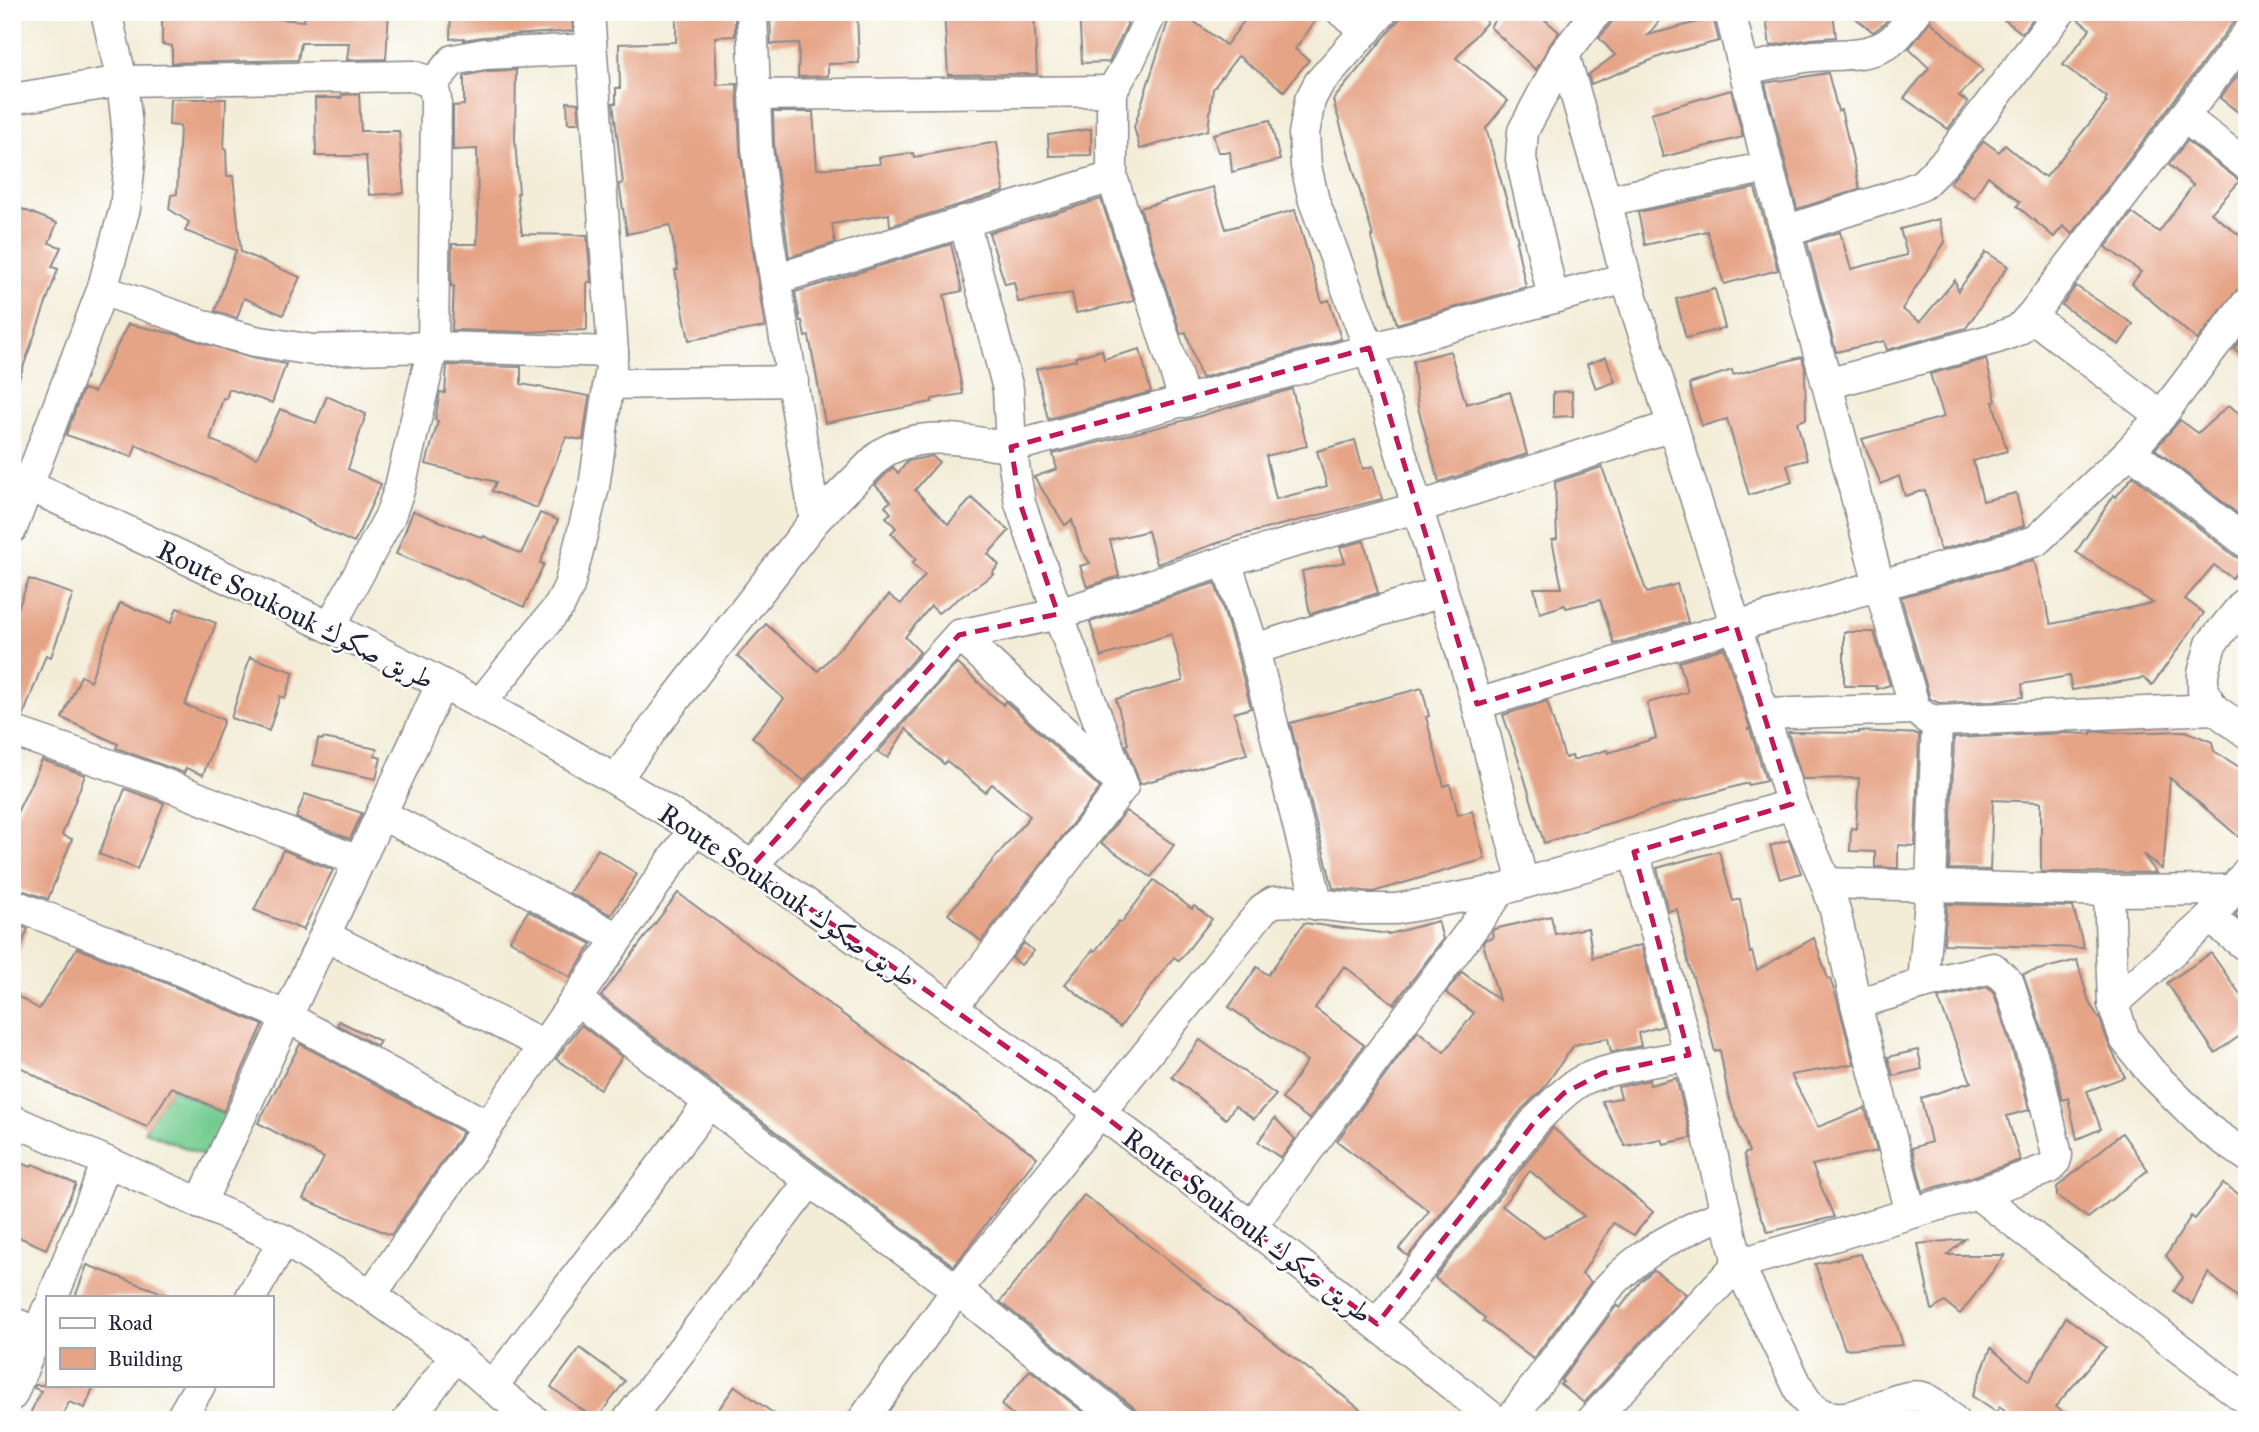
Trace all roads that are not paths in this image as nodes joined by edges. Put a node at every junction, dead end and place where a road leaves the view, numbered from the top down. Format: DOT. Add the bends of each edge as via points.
graph roads {
  1 [pos="106,12"];
  2 [pos="589,12"];
  3 [pos="752,12"];
  4 [pos="1152,12"];
  5 [pos="1342,12"];
  6 [pos="1597,12"];
  7 [pos="1730,12"];
  8 [pos="1916,12"];
  9 [pos="2060,12"];
  10 [pos="1375,21"];
  11 [pos="2247,34"];
  12 [pos="591,49"];
  13 [pos="1564,54"];
  14 [pos="1744,69"];
  15 [pos="122,81"];
  16 [pos="432,83"];
  17 [pos="1112,91"];
  18 [pos="754,95"];
  19 [pos="12,99"];
  20 [pos="2184,117"];
  21 [pos="2247,165"];
  22 [pos="1768,167"];
  23 [pos="1112,177"];
  24 [pos="1606,201"];
  25 [pos="964,221"];
  26 [pos="1785,230"];
  27 [pos="1626,278"];
  28 [pos="776,279"];
  29 [pos="102,290"];
  30 [pos="1553,298"];
  31 [pos="2247,303"];
  32 [pos="2031,317"];
  33 [pos="432,347"];
  34 [pos="1369,348"];
  35 [pos="613,352"];
  36 [pos="793,381"];
  37 [pos="608,384"];
  38 [pos="1827,384"];
  39 [pos="1185,402"];
  40 [pos="2161,416"];
  41 [pos="1672,426"];
  42 [pos="1011,447"];
  43 [pos="2130,451"];
  44 [pos="20,481"];
  45 [pos="1416,508"];
  46 [pos="815,520"];
  47 [pos="12,528"];
  48 [pos="2247,543"];
  49 [pos="1226,561"];
  50 [pos="1879,585"];
  51 [pos="1442,592"];
  52 [pos="2247,600"];
  53 [pos="1058,614"];
  54 [pos="1736,626"];
  55 [pos="330,627"];
  56 [pos="959,635"];
  57 [pos="1254,649"];
  58 [pos="442,685"];
  59 [pos="480,704"];
  60 [pos="1477,704"];
  61 [pos="2214,709"];
  62 [pos="1763,714"];
  63 [pos="1926,715"];
  64 [pos="12,731"];
  65 [pos="2247,733"];
  66 [pos="616,779"];
  67 [pos="1123,786"];
  68 [pos="1792,804"];
  69 [pos="381,814"];
  70 [pos="694,829"];
  71 [pos="1634,852"];
  72 [pos="358,861"];
  73 [pos="751,867"];
  74 [pos="2240,881"];
  75 [pos="1826,883"];
  76 [pos="1512,887"];
  77 [pos="1931,887"];
  78 [pos="2109,891"];
  79 [pos="12,904"];
  80 [pos="1318,905"];
  81 [pos="2210,918"];
  82 [pos="325,936"];
  83 [pos="618,938"];
  84 [pos="2247,947"];
  85 [pos="1923,984"];
  86 [pos="576,999"];
  87 [pos="1856,1003"];
  88 [pos="2113,1003"];
  89 [pos="952,1008"];
  90 [pos="285,1016"];
  91 [pos="544,1045"];
  92 [pos="1689,1055"];
  93 [pos="710,1102"];
  94 [pos="1099,1112"];
  95 [pos="12,1120"];
  96 [pos="488,1126"];
  97 [pos="2247,1156"];
  98 [pos="107,1162"];
  99 [pos="810,1181"];
  100 [pos="1977,1194"];
  101 [pos="200,1204"];
  102 [pos="1726,1213"];
  103 [pos="1911,1213"];
  104 [pos="1251,1227"];
  105 [pos="284,1240"];
  106 [pos="1738,1264"];
  107 [pos="957,1290"];
  108 [pos="371,1295"];
  109 [pos="52,1296"];
  110 [pos="252,1296"];
  111 [pos="32,1322"];
  112 [pos="1377,1324"];
  113 [pos="456,1354"];
  114 [pos="199,1386"];
  115 [pos="492,1387"];
  116 [pos="12,1395"];
  117 [pos="2247,1402"];
  118 [pos="1801,1407"];
  119 [pos="1113,1417"];
  120 [pos="180,1420"];
  121 [pos="408,1420"];
  122 [pos="534,1420"];
  123 [pos="628,1420"];
  124 [pos="863,1420"];
  125 [pos="1495,1420"];
  126 [pos="1510,1420"];
  127 [pos="1592,1420"];
  128 [pos="1952,1420"];
  129 [pos="2233,1420"];
  1 -- 15 [label="street"];
  2 -- 12 [label="street"];
  3 -- 18 [label="street"];
  4 -- 17 [label="street"];
  5 -- 10 [label="street"];
  6 -- 13 [label="street"];
  7 -- 14 [label="street"];
  8 -- 14 [label="street" via="1897,37 1873,50"];
  9 -- 26 [label="street" via="1923,185"];
  10 -- 34 [label="street" via="1319,83 1310,100 1304,134 1314,201"];
  11 -- 20 [label="street"];
  12 -- 16 [label="street" via="484,54 453,60"];
  12 -- 35 [label="street"];
  13 -- 24 [label="street"];
  13 -- 30 [label="street" via="1523,131 1521,146"];
  14 -- 22 [label="street"];
  15 -- 16 [label="street" via="413,76"];
  15 -- 19 [label="street"];
  15 -- 29 [label="street" via="130,162 125,208"];
  16 -- 33 [label="street" via="436,99"];
  17 -- 18 [label="street"];
  17 -- 23 [label="street"];
  18 -- 28 [label="street"];
  20 -- 21 [label="street"];
  20 -- 32 [label="street"];
  22 -- 24 [label="street"];
  22 -- 26 [label="street"];
  23 -- 25 [label="street"];
  23 -- 39 [label="street"];
  24 -- 27 [label="street"];
  25 -- 28 [label="street"];
  25 -- 42 [label="street" via="1009,389"];
  26 -- 38 [label="street"];
  27 -- 30 [label="street"];
  27 -- 41 [label="street"];
  28 -- 36 [label="street"];
  29 -- 33 [label="street" via="228,334 285,346 338,351"];
  29 -- 44 [label="street"];
  30 -- 34 [label="street"];
  31 -- 40 [label="street"];
  32 -- 38 [label="street" via="2018,330 1997,338"];
  32 -- 40 [label="street"];
  33 -- 35 [label="street"];
  33 -- 55 [label="street" via="390,516"];
  34 -- 39 [label="street"];
  34 -- 45 [label="street"];
  35 -- 37 [label="street"];
  36 -- 37 [label="street"];
  36 -- 46 [label="street"];
  37 -- 59 [label="street" via="594,488 569,586 550,620"];
  38 -- 50 [label="street"];
  39 -- 42 [label="street"];
  40 -- 43 [label="street"];
  41 -- 45 [label="street"];
  41 -- 54 [label="street"];
  42 -- 46 [label="street" via="930,438 891,448"];
  42 -- 53 [label="street" via="1020,503"];
  43 -- 48 [label="street"];
  43 -- 50 [label="street" via="2036,541"];
  44 -- 47 [label="street"];
  44 -- 55 [label="street, Route Soukouk طريق صكوك"];
  45 -- 49 [label="street"];
  45 -- 51 [label="street"];
  46 -- 66 [label="street"];
  49 -- 53 [label="street"];
  49 -- 57 [label="street"];
  50 -- 54 [label="street"];
  50 -- 63 [label="street"];
  51 -- 57 [label="street"];
  51 -- 60 [label="street"];
  52 -- 61 [label="street" via="2211,643 2203,691"];
  53 -- 56 [label="street"];
  53 -- 67 [label="street"];
  54 -- 60 [label="street"];
  54 -- 62 [label="street"];
  55 -- 58 [label="street, Route Soukouk طريق صكوك"];
  56 -- 67 [label="street"];
  56 -- 73 [label="street"];
  57 -- 80 [label="street"];
  58 -- 59 [label="street, Route Soukouk طريق صكوك"];
  58 -- 69 [label="street"];
  59 -- 66 [label="street, Route Soukouk طريق صكوك"];
  60 -- 76 [label="street"];
  61 -- 63 [label="street"];
  61 -- 65 [label="street"];
  62 -- 63 [label="street"];
  62 -- 68 [label="street"];
  63 -- 77 [label="street"];
  64 -- 72 [label="street" via="154,780"];
  66 -- 70 [label="street, Route Soukouk طريق صكوك"];
  67 -- 89 [label="street"];
  68 -- 71 [label="street"];
  68 -- 75 [label="street"];
  69 -- 72 [label="street"];
  69 -- 83 [label="street"];
  70 -- 73 [label="street, Route Soukouk طريق صكوك"];
  70 -- 83 [label="street"];
  71 -- 76 [label="street"];
  71 -- 92 [label="street"];
  72 -- 82 [label="street"];
  73 -- 89 [label="street, Route Soukouk طريق صكوك"];
  74 -- 78 [label="street"];
  74 -- 81 [label="street"];
  75 -- 77 [label="street"];
  75 -- 87 [label="street"];
  76 -- 80 [label="street" via="1396,909"];
  76 -- 104 [label="street"];
  77 -- 78 [label="street"];
  77 -- 85 [label="street"];
  78 -- 88 [label="street"];
  79 -- 90 [label="street"];
  80 -- 94 [label="street" via="1290,901 1264,908"];
  81 -- 84 [label="street"];
  81 -- 88 [label="street"];
  82 -- 90 [label="street"];
  82 -- 91 [label="street"];
  83 -- 86 [label="street"];
  85 -- 87 [label="street"];
  85 -- 100 [label="street" via="1993,968 2000,972 2009,984 2039,1076 2055,1162 2050,1168"];
  86 -- 91 [label="street"];
  86 -- 93 [label="street"];
  87 -- 103 [label="street"];
  88 -- 97 [label="street" via="2125,1039 2151,1072 2208,1129"];
  89 -- 94 [label="street, Route Soukouk طريق صكوك"];
  90 -- 96 [label="street"];
  90 -- 101 [label="street"];
  91 -- 96 [label="street"];
  92 -- 102 [label="street"];
  92 -- 112 [label="street" via="1594,1076 1564,1093 1536,1120"];
  93 -- 99 [label="street"];
  93 -- 115 [label="street"];
  94 -- 104 [label="street, Route Soukouk طريق صكوك"];
  94 -- 107 [label="street"];
  95 -- 98 [label="street"];
  96 -- 108 [label="street"];
  98 -- 101 [label="street"];
  98 -- 109 [label="street"];
  99 -- 107 [label="street"];
  99 -- 123 [label="street"];
  100 -- 103 [label="street"];
  100 -- 117 [label="street"];
  101 -- 105 [label="street"];
  102 -- 106 [label="street"];
  102 -- 126 [label="street" via="1681,1231 1622,1272"];
  103 -- 106 [label="street"];
  104 -- 112 [label="street, Route Soukouk طريق صكوك"];
  105 -- 108 [label="street"];
  105 -- 110 [label="street"];
  106 -- 118 [label="street"];
  106 -- 127 [label="street"];
  107 -- 119 [label="street"];
  107 -- 124 [label="street"];
  108 -- 113 [label="street"];
  111 -- 116 [label="street"];
  112 -- 125 [label="street, Route Soukouk طريق صكوك"];
  113 -- 115 [label="street"];
  113 -- 121 [label="street"];
  114 -- 120 [label="street"];
  115 -- 122 [label="street"];
  117 -- 129 [label="street"];
  118 -- 128 [label="street" via="1831,1417 1853,1416 1921,1396"];
}
